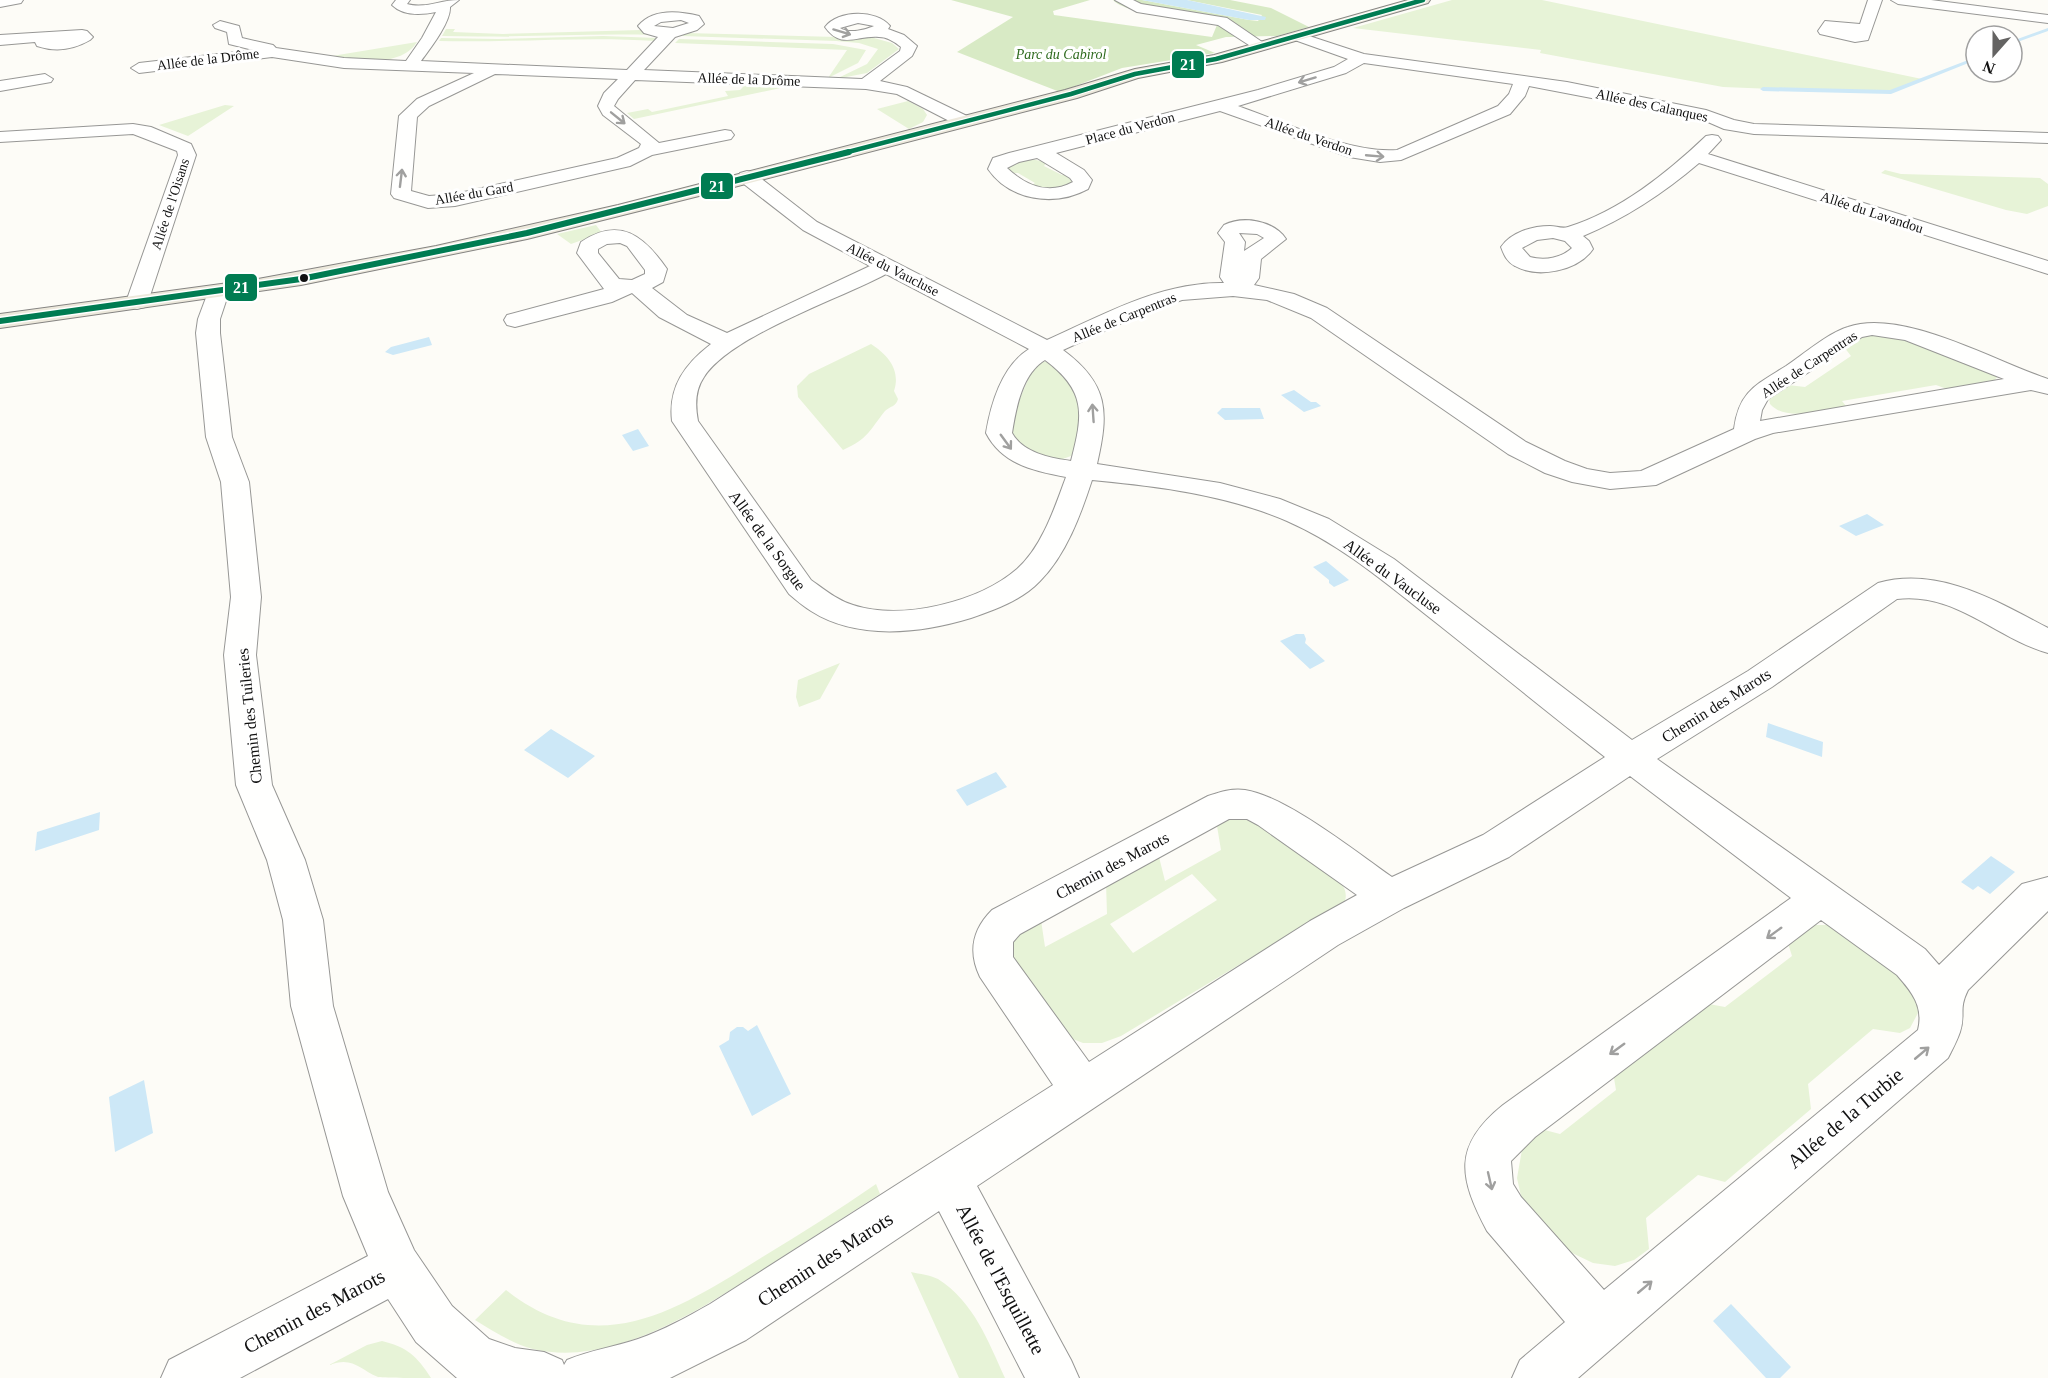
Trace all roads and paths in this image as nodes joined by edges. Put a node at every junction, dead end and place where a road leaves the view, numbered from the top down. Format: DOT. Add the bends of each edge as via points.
graph roads {
  1 [pos="16,0"];
  2 [pos="403,0"];
  3 [pos="1122,0"];
  4 [pos="1423,0"];
  5 [pos="1875,0"];
  6 [pos="1898,0"];
  7 [pos="1915,0"];
  8 [pos="0,3"];
  9 [pos="446,3"];
  10 [pos="1984,5"];
  11 [pos="1952,6"];
  12 [pos="2048,19"];
  13 [pos="220,25"];
  14 [pos="1864,29"];
  15 [pos="671,32"];
  16 [pos="877,32"];
  17 [pos="1297,36"];
  18 [pos="0,40"];
  19 [pos="1260,46"];
  20 [pos="278,52"];
  21 [pos="29,56"];
  22 [pos="1360,58"];
  23 [pos="410,66"];
  24 [pos="139,68"];
  25 [pos="491,69"];
  26 [pos="632,75"];
  27 [pos="45,79"];
  28 [pos="1522,82"];
  29 [pos="866,84"];
  30 [pos="0,86"];
  31 [pos="1220,105"];
  32 [pos="963,121"];
  33 [pos="1730,125"];
  34 [pos="725,135"];
  35 [pos="0,137"];
  36 [pos="2048,138"];
  37 [pos="647,151"];
  38 [pos="1040,152"];
  39 [pos="1696,156"];
  40 [pos="747,177"];
  41 [pos="1567,235"];
  42 [pos="886,266"];
  43 [pos="2048,268"];
  44 [pos="218,292"];
  45 [pos="137,302"];
  46 [pos="515,320"];
  47 [pos="0,321"];
  48 [pos="728,342"];
  49 [pos="1046,350"];
  50 [pos="2040,384"];
  51 [pos="1746,433"];
  52 [pos="1512,445"];
  53 [pos="1082,470"];
  54 [pos="1570,473"];
  55 [pos="2048,612"];
  56 [pos="2016,626"];
  57 [pos="2048,642"];
  58 [pos="1630,758"];
  59 [pos="2048,894"];
  60 [pos="1390,896"];
  61 [pos="1821,898"];
  62 [pos="1936,994"];
  63 [pos="1082,1090"];
  64 [pos="948,1179"];
  65 [pos="397,1267"];
  66 [pos="1600,1324"];
  67 [pos="524,1377"];
  68 [pos="187,1378"];
  69 [pos="585,1378"];
  70 [pos="1053,1378"];
  71 [pos="1539,1378"];
  1 -- 8 [label="street"];
  2 -- 9 [label="street" via="399,5 406,9"];
  3 -- 19 [label="street" via="1137,8 1222,21"];
  4 -- 17 [label="main road"];
  5 -- 14 [label="street"];
  6 -- 11 [label="street"];
  7 -- 11 [label="street"];
  9 -- 23 [label="street" via="429,39"];
  10 -- 11 [label="street"];
  10 -- 12 [label="street"];
  13 -- 20 [label="street, Allée de la Drôme" via="234,29 234,41"];
  15 -- 26 [label="street"];
  16 -- 29 [label="street" via="903,41 909,51"];
  17 -- 19 [label="main road"];
  17 -- 22 [label="street, Allée des Calanques"];
  18 -- 21 [label="street" via="49,40"];
  19 -- 32 [label="main road" via="1124,77"];
  20 -- 23 [label="street, Allée de la Drôme" via="336,63"];
  20 -- 24 [label="street, Allée de la Drôme"];
  22 -- 28 [label="street, Allée des Calanques"];
  22 -- 31 [label="street, Allée du Verdon, one-way" via="1340,70"];
  23 -- 25 [label="street, Allée de la Drôme"];
  25 -- 26 [label="street, Allée de la Drôme"];
  37 -- 25 [label="street, Allée du Gard, one-way" via="623,162 455,200 428,202 400,194 411,111 473,82"];
  26 -- 29 [label="street, Allée de la Drôme"];
  26 -- 37 [label="street, one-way" via="606,105 650,143"];
  27 -- 30 [label="street"];
  31 -- 28 [label="street, Allée du Verdon, one-way" via="1355,153 1391,156 1504,110"];
  28 -- 33 [label="street, Allée des Calanques" via="1567,87 1706,115"];
  29 -- 32 [label="street, Allée de la Drôme" via="901,90"];
  31 -- 38 [label="street, Place du Verdon"];
  32 -- 40 [label="main road"];
  33 -- 36 [label="street, Allée des Calanques" via="1767,130"];
  33 -- 39 [label="street"];
  34 -- 37 [label="street, Allée du Gard"];
  35 -- 45 [label="street, Allée de l'Oisans" via="133,129 185,148 188,155"];
  39 -- 41 [label="street" via="1642,197"];
  39 -- 43 [label="street, Allée du Lavandou"];
  40 -- 42 [label="street, Allée du Vaucluse" via="810,226"];
  40 -- 44 [label="main road" via="465,246"];
  42 -- 48 [label="street, Allée de la Sorgue"];
  42 -- 49 [label="street, Allée du Vaucluse"];
  44 -- 45 [label="main road"];
  44 -- 65 [label="street, Chemin des Tuileries" via="208,333 219,437 235,482 246,597 240,655 254,785 286,860 303,920 312,1006 366,1196"];
  45 -- 47 [label="main road"];
  46 -- 48 [label="street" via="632,286 678,319"];
  48 -- 53 [label="street, Allée de la Sorgue" via="699,364 686,386 682,399 685,421 800,587 830,609 869,619 913,620 951,613 999,595 1028,577 1042,560"];
  49 -- 52 [label="street, Allée de Carpentras" via="1178,294 1239,290 1285,299 1319,313"];
  53 -- 49 [label="street, Allée du Vaucluse, one-way" via="1094,422 1091,398 1075,373"];
  49 -- 53 [label="street, Allée du Vaucluse, one-way" via="1028,360 1018,372 999,433 1012,451 1029,459"];
  50 -- 51 [label="street, Allée de Carpentras" via="1798,420"];
  50 -- 51 [label="street, Allée de Carpentras" via="1910,334 1865,329 1854,332 1759,394 1749,410"];
  51 -- 54 [label="street, Allée de Carpentras" via="1646,480 1610,481"];
  52 -- 54 [label="street" via="1532,442 1554,447 1570,459"];
  52 -- 54 [label="street, Allée de Carpentras" via="1505,455 1507,461 1522,474 1546,480"];
  53 -- 58 [label="street, Allée du Vaucluse" via="1225,492 1272,505 1332,532 1380,562"];
  55 -- 56 [label="street"];
  56 -- 57 [label="street, Chemin des Marots"];
  56 -- 58 [label="street, Chemin des Marots" via="1939,591 1911,587 1888,590 1760,679"];
  58 -- 60 [label="street, Chemin des Marots" via="1496,846"];
  58 -- 61 [label="street, Allée de la Turbie"];
  59 -- 62 [label="street" via="2036,896 1954,977 1944,995"];
  60 -- 63 [label="street, Chemin des Marots" via="1324,933"];
  60 -- 63 [label="street, Chemin des Marots" via="1271,815 1251,805 1234,803 1221,806 1006,922 992,941 994,964"];
  61 -- 62 [label="street, Allée de la Turbie" via="1911,962"];
  61 -- 66 [label="street, one-way" via="1504,1132 1492,1146 1488,1176 1504,1214"];
  66 -- 62 [label="street, Allée de la Turbie, one-way" via="1933,1044 1942,1025"];
  63 -- 64 [label="street, Chemin des Marots"];
  64 -- 69 [label="street, Chemin des Marots" via="729,1322 672,1353 617,1373"];
  64 -- 70 [label="street, Allée de l'Esquillette"];
  65 -- 67 [label="street, Chemin des Marots" via="434,1324 473,1359"];
  65 -- 68 [label="street, Chemin des Marots"];
  66 -- 71 [label="street, Allée de la Turbie"];
}
